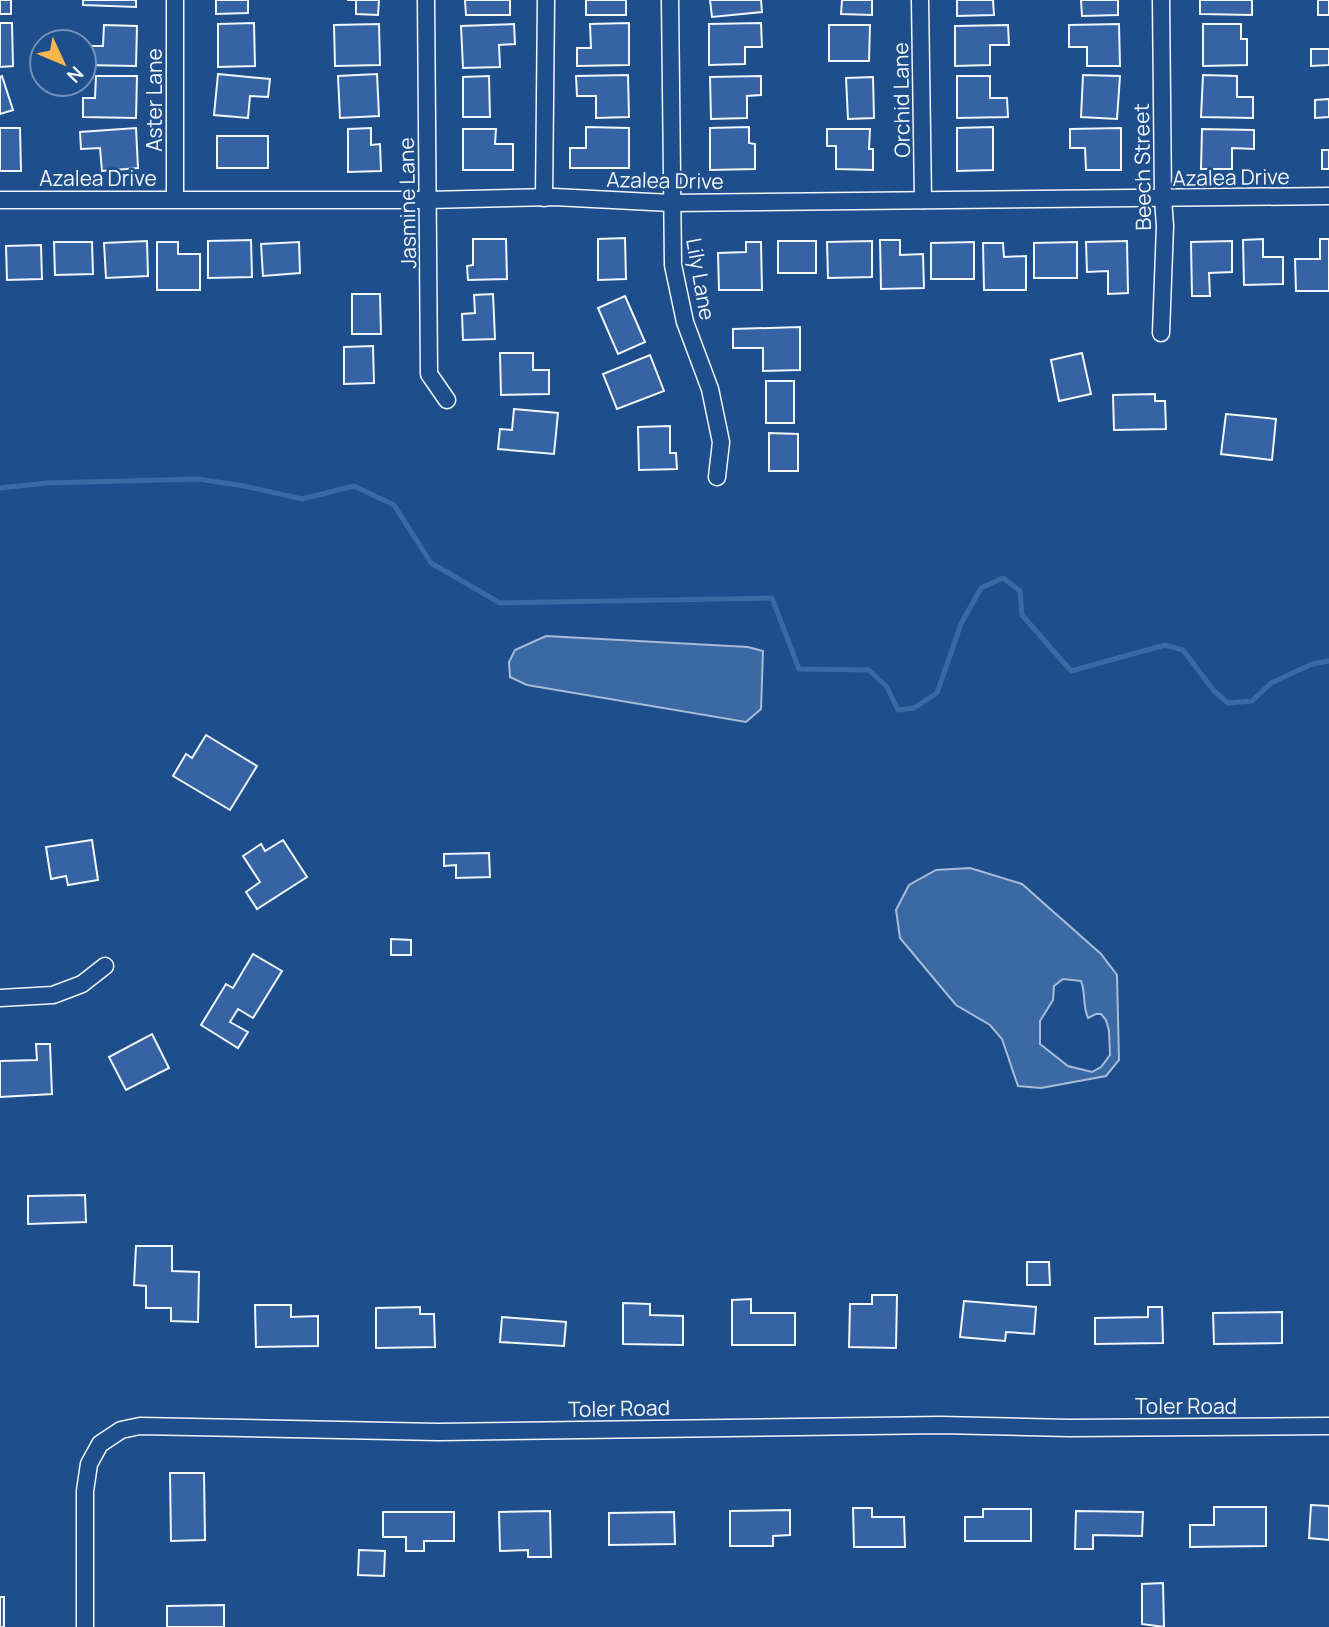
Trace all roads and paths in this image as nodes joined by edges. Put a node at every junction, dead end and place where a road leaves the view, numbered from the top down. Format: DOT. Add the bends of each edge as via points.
graph roads {
  1 [pos="175,0"];
  2 [pos="426,0"];
  3 [pos="545,0"];
  4 [pos="670,0"];
  5 [pos="920,0"];
  6 [pos="1161,0"];
  7 [pos="1329,197"];
  8 [pos="544,198"];
  9 [pos="175,199"];
  10 [pos="1163,199"];
  11 [pos="0,200"];
  12 [pos="428,200"];
  13 [pos="923,200"];
  14 [pos="671,203"];
  15 [pos="1161,333"];
  16 [pos="447,400"];
  17 [pos="718,477"];
  18 [pos="104,966"];
  19 [pos="0,998"];
  20 [pos="1329,1426"];
  21 [pos="85,1627"];
  1 -- 9 [label="street, Aster Lane"];
  2 -- 12 [label="street, Jasmine Lane"];
  3 -- 8 [label="street"];
  4 -- 14 [label="street, Lily Lane"];
  5 -- 13 [label="street, Orchid Lane"];
  6 -- 10 [label="street, Beech Street"];
  7 -- 10 [label="street, Azalea Drive"];
  8 -- 12 [label="street, Azalea Drive"];
  8 -- 14 [label="street, Azalea Drive"];
  9 -- 11 [label="street, Azalea Drive"];
  9 -- 12 [label="street, Azalea Drive"];
  10 -- 13 [label="street, Azalea Drive"];
  10 -- 15 [label="street, Beech Street"];
  12 -- 16 [label="street, Jasmine Lane" via="429,374"];
  13 -- 14 [label="street, Azalea Drive"];
  14 -- 17 [label="street, Lily Lane" via="673,265 721,442"];
  18 -- 19 [label="street" via="82,984 53,995"];
  20 -- 21 [label="street, Toler Road" via="438,1432 140,1426 121,1430 100,1444 89,1464"];
}
